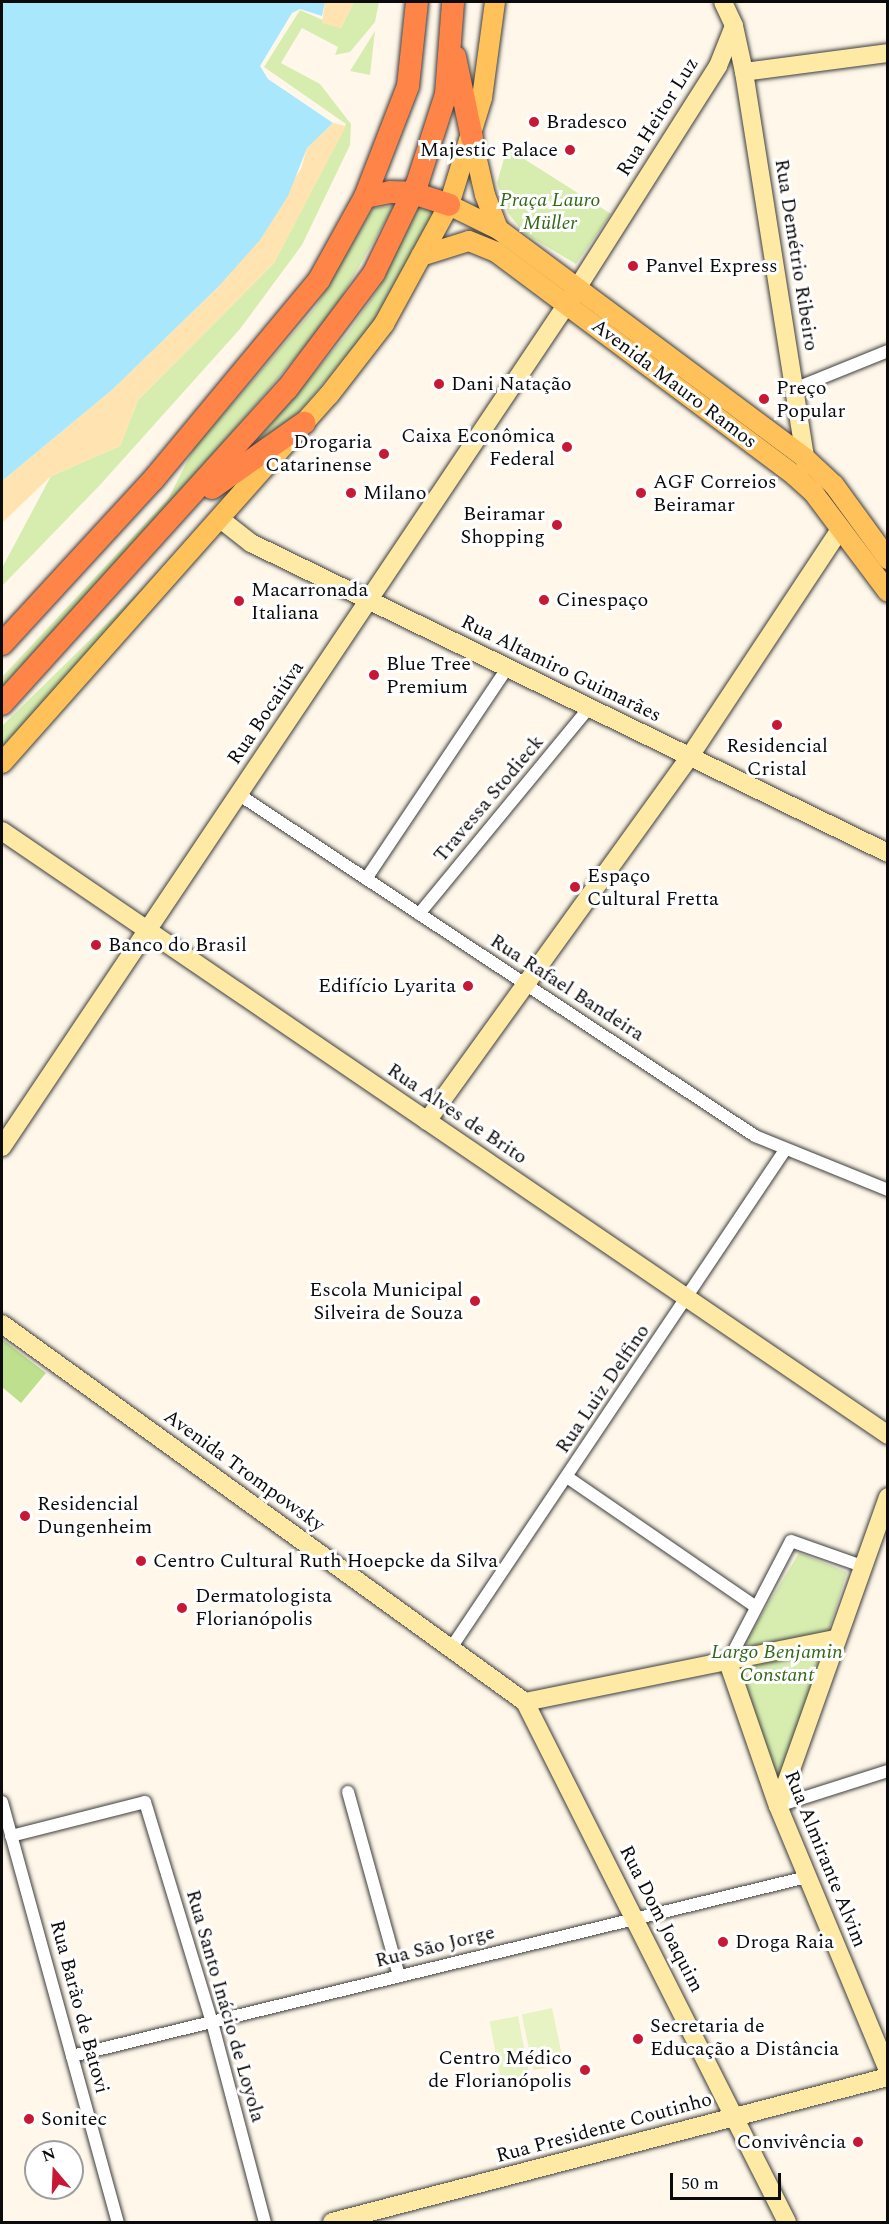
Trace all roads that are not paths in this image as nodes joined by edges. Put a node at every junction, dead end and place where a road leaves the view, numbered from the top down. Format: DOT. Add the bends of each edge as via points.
graph roads {
  1 [pos="417,2"];
  2 [pos="453,2"];
  3 [pos="495,2"];
  4 [pos="723,2"];
  5 [pos="734,26"];
  6 [pos="450,35"];
  7 [pos="888,53"];
  8 [pos="744,72"];
  9 [pos="472,138"];
  10 [pos="412,193"];
  11 [pos="365,197"];
  12 [pos="449,205"];
  13 [pos="498,229"];
  14 [pos="422,256"];
  15 [pos="572,297"];
  16 [pos="888,351"];
  17 [pos="794,389"];
  18 [pos="304,423"];
  19 [pos="804,458"];
  20 [pos="813,492"];
  21 [pos="181,510"];
  22 [pos="219,518"];
  23 [pos="840,529"];
  24 [pos="888,559"];
  25 [pos="888,592"];
  26 [pos="369,600"];
  27 [pos="2,644"];
  28 [pos="507,668"];
  29 [pos="2,704"];
  30 [pos="589,708"];
  31 [pos="690,756"];
  32 [pos="2,763"];
  33 [pos="238,794"];
  34 [pos="2,831"];
  35 [pos="888,853"];
  36 [pos="366,879"];
  37 [pos="419,914"];
  38 [pos="147,930"];
  39 [pos="526,985"];
  40 [pos="427,1121"];
  41 [pos="2,1147"];
  42 [pos="785,1150"];
  43 [pos="888,1190"];
  44 [pos="688,1298"];
  45 [pos="2,1324"];
  46 [pos="888,1434"];
  47 [pos="567,1477"];
  48 [pos="888,1497"];
  49 [pos="862,1566"];
  50 [pos="756,1607"];
  51 [pos="835,1639"];
  52 [pos="805,1645"];
  53 [pos="451,1648"];
  54 [pos="728,1662"];
  55 [pos="825,1668"];
  56 [pos="525,1702"];
  57 [pos="888,1772"];
  58 [pos="348,1792"];
  59 [pos="2,1802"];
  60 [pos="778,1806"];
  61 [pos="11,1836"];
  62 [pos="807,1877"];
  63 [pos="637,1918"];
  64 [pos="399,1976"];
  65 [pos="212,2022"];
  66 [pos="72,2056"];
  67 [pos="888,2070"];
  68 [pos="888,2077"];
  69 [pos="736,2116"];
  70 [pos="118,2223"];
  71 [pos="264,2223"];
  72 [pos="332,2223"];
  73 [pos="787,2223"];
  1 -- 11 [label="highway" via="408,86"];
  2 -- 6 [label="highway"];
  3 -- 9 [label="main road" via="491,51"];
  4 -- 5 [label="main road, Rua Demétrio Ribeiro"];
  5 -- 8 [label="main road, Rua Demétrio Ribeiro"];
  5 -- 15 [label="main road, Rua Heitor Luz" via="718,66"];
  6 -- 9 [label="highway"];
  6 -- 10 [label="highway" via="446,94"];
  7 -- 8 [label="main road"];
  8 -- 17 [label="main road, Rua Demétrio Ribeiro"];
  9 -- 12 [label="main road"];
  9 -- 13 [label="main road" via="485,195"];
  10 -- 11 [label="highway"];
  10 -- 12 [label="highway"];
  10 -- 21 [label="highway" via="374,273 334,331"];
  11 -- 27 [label="highway" via="347,235 288,320 153,480"];
  12 -- 13 [label="main road, Avenida Mauro Ramos"];
  12 -- 14 [label="main road"];
  13 -- 15 [label="main road, Avenida Mauro Ramos"];
  14 -- 15 [label="main road, Avenida Mauro Ramos" via="469,241 496,252"];
  14 -- 18 [label="main road" via="384,324"];
  15 -- 19 [label="main road, Avenida Mauro Ramos"];
  15 -- 20 [label="main road, Avenida Mauro Ramos"];
  15 -- 26 [label="main road, Rua Bocaiúva"];
  16 -- 17 [label="street"];
  17 -- 19 [label="main road, Rua Demétrio Ribeiro"];
  18 -- 21 [label="highway"];
  18 -- 22 [label="main road"];
  19 -- 20 [label="main road, Rua Demétrio Ribeiro"];
  19 -- 24 [label="main road, Avenida Mauro Ramos" via="834,485"];
  20 -- 23 [label="main road, Avenida Mauro Ramos"];
  21 -- 29 [label="highway"];
  22 -- 26 [label="main road, Rua Altamiro Guimarães" via="251,543"];
  22 -- 32 [label="main road"];
  23 -- 25 [label="main road, Avenida Mauro Ramos"];
  23 -- 31 [label="main road"];
  26 -- 28 [label="main road, Rua Altamiro Guimarães"];
  26 -- 33 [label="main road, Rua Bocaiúva"];
  28 -- 30 [label="main road, Rua Altamiro Guimarães"];
  28 -- 36 [label="street"];
  30 -- 31 [label="main road, Rua Altamiro Guimarães"];
  30 -- 37 [label="street, Travessa Stodieck"];
  31 -- 35 [label="main road, Rua Altamiro Guimarães"];
  31 -- 39 [label="main road"];
  33 -- 36 [label="street, Rua Rafael Bandeira"];
  33 -- 38 [label="main road, Rua Bocaiúva"];
  34 -- 38 [label="main road, Rua Alves de Brito"];
  36 -- 37 [label="street, Rua Rafael Bandeira"];
  37 -- 39 [label="street, Rua Rafael Bandeira"];
  38 -- 40 [label="main road, Rua Alves de Brito"];
  38 -- 41 [label="main road, Rua Bocaiúva"];
  39 -- 40 [label="main road"];
  39 -- 42 [label="street, Rua Rafael Bandeira" via="755,1136"];
  40 -- 44 [label="main road, Rua Alves de Brito"];
  42 -- 43 [label="street, Rua Rafael Bandeira"];
  42 -- 44 [label="street, Rua Luiz Delfino"];
  44 -- 46 [label="main road, Rua Alves de Brito"];
  44 -- 47 [label="street, Rua Luiz Delfino"];
  45 -- 53 [label="main road, Avenida Trompowsky"];
  47 -- 50 [label="street"];
  47 -- 53 [label="street, Rua Luiz Delfino"];
  48 -- 49 [label="main road"];
  49 -- 50 [label="street" via="791,1541"];
  49 -- 51 [label="main road"];
  50 -- 54 [label="street"];
  51 -- 52 [label="main road"];
  51 -- 55 [label="main road"];
  52 -- 54 [label="main road"];
  52 -- 55 [label="main road" via="818,1653"];
  53 -- 56 [label="main road, Avenida Trompowsky"];
  54 -- 56 [label="main road"];
  54 -- 60 [label="main road, Rua Almirante Alvim"];
  55 -- 60 [label="main road"];
  56 -- 63 [label="main road, Rua Dom Joaquim"];
  57 -- 60 [label="street"];
  58 -- 64 [label="street"];
  59 -- 61 [label="street, Rua Barão de Batovi"];
  60 -- 62 [label="main road, Rua Almirante Alvim"];
  61 -- 65 [label="street, Rua Santo Inácio de Loyola" via="145,1802"];
  61 -- 66 [label="street, Rua Barão de Batovi"];
  62 -- 63 [label="street, Rua São Jorge"];
  62 -- 67 [label="main road, Rua Almirante Alvim"];
  63 -- 64 [label="street, Rua São Jorge"];
  63 -- 69 [label="main road, Rua Dom Joaquim"];
  64 -- 65 [label="street, Rua São Jorge"];
  65 -- 66 [label="street, Rua São Jorge"];
  65 -- 71 [label="street, Rua Santo Inácio de Loyola"];
  66 -- 70 [label="street, Rua Barão de Batovi"];
  68 -- 69 [label="main road, Rua Presidente Coutinho"];
  69 -- 72 [label="main road, Rua Presidente Coutinho"];
  69 -- 73 [label="main road, Rua Dom Joaquim"];
}
